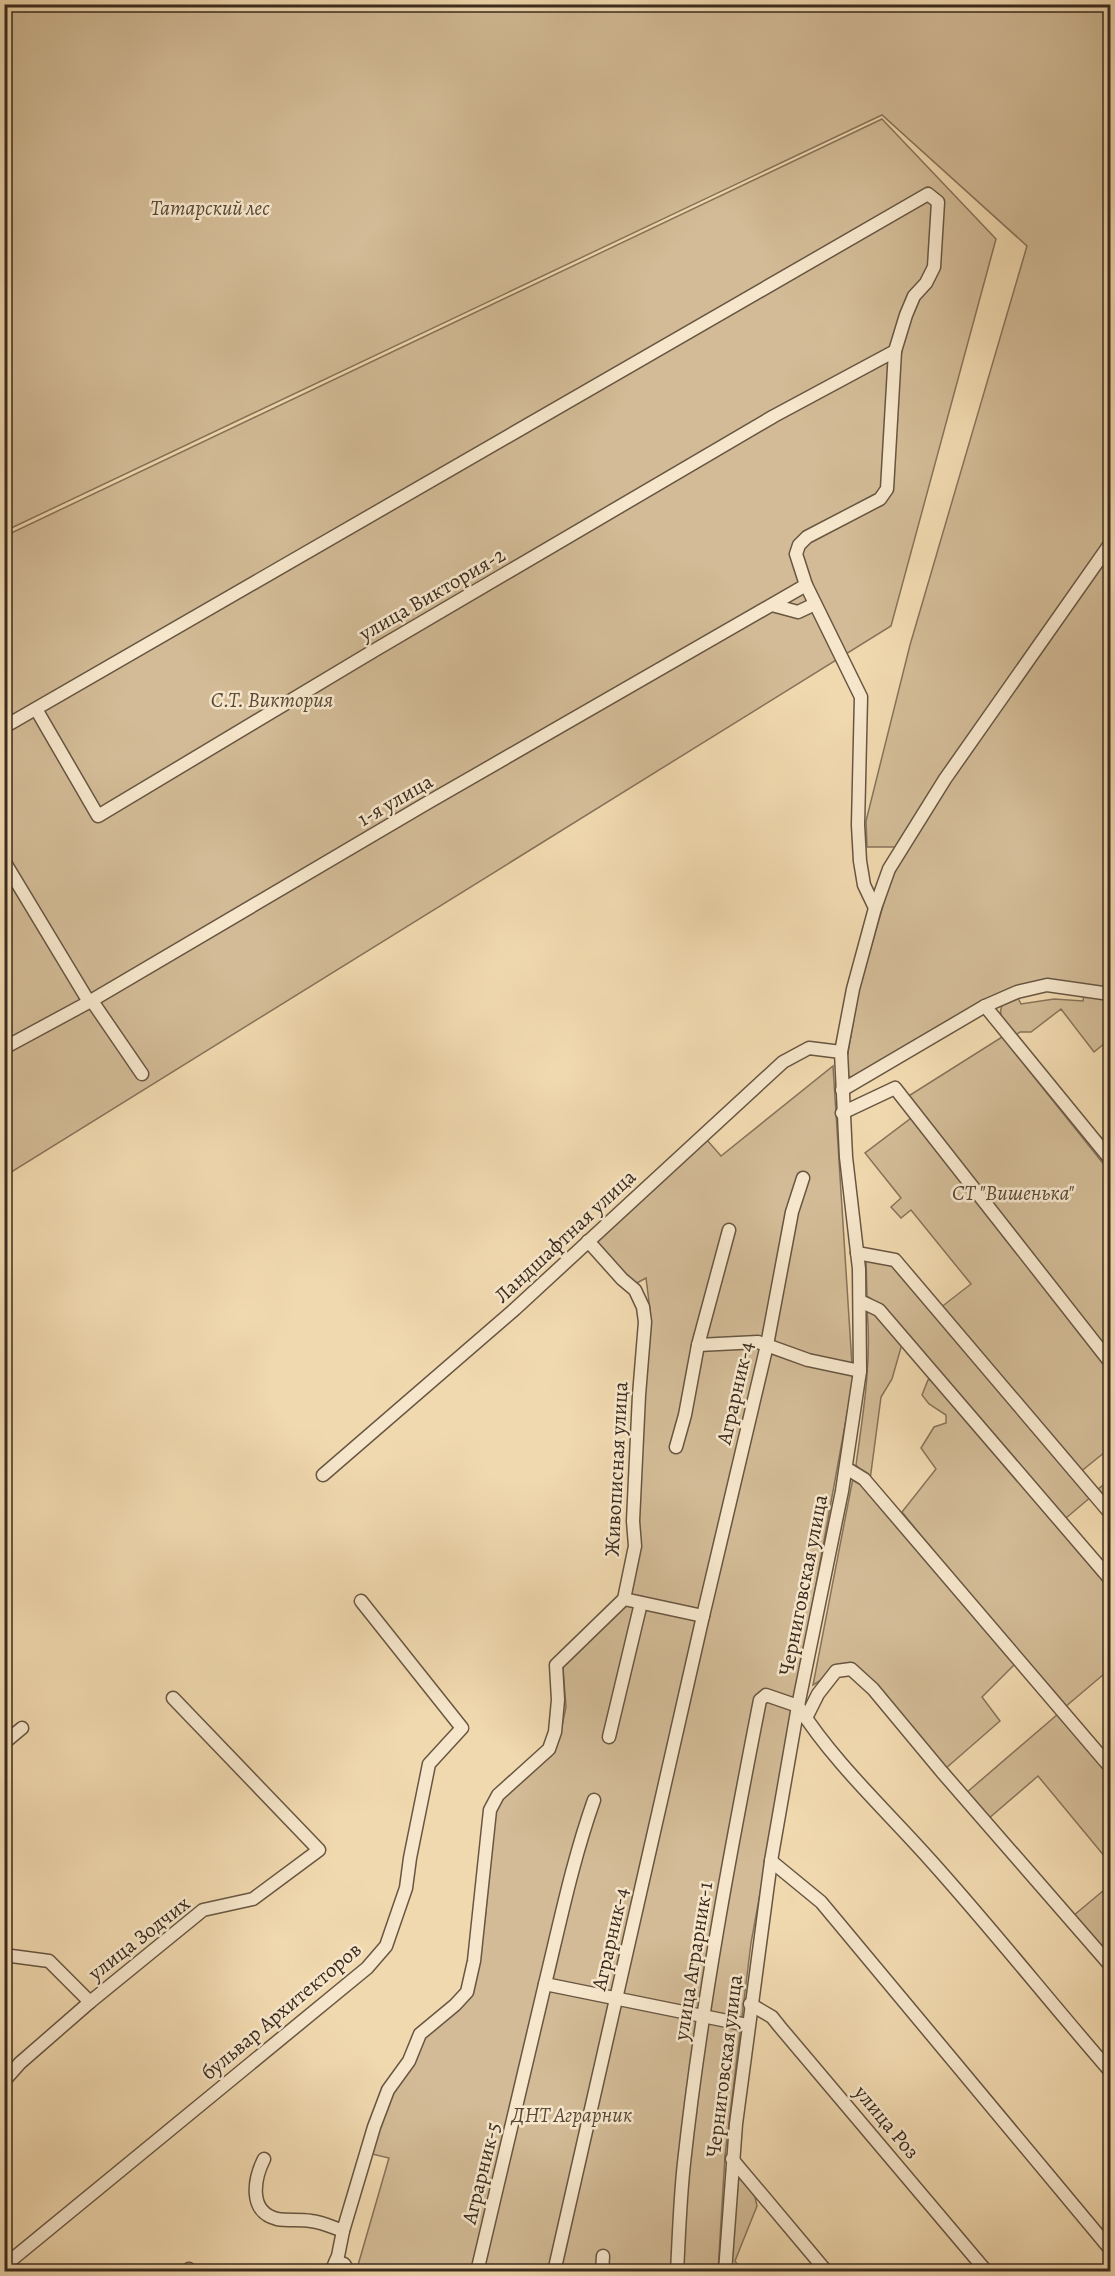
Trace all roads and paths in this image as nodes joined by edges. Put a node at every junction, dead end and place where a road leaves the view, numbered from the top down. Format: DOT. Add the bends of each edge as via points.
graph roads {
  1 [pos="895,351"];
  2 [pos="1110,544"];
  3 [pos="806,585"];
  4 [pos="815,604"];
  5 [pos="772,605"];
  6 [pos="36,709"];
  7 [pos="4,727"];
  8 [pos="4,861"];
  9 [pos="875,908"];
  10 [pos="1110,994"];
  11 [pos="90,1002"];
  12 [pos="985,1006"];
  13 [pos="4,1048"];
  14 [pos="841,1052"];
  15 [pos="142,1074"];
  16 [pos="842,1090"];
  17 [pos="842,1113"];
  18 [pos="1110,1159"];
  19 [pos="802,1178"];
  20 [pos="729,1230"];
  21 [pos="588,1241"];
  22 [pos="857,1253"];
  23 [pos="860,1301"];
  24 [pos="698,1345"];
  25 [pos="767,1345"];
  26 [pos="1110,1362"];
  27 [pos="860,1371"];
  28 [pos="676,1447"];
  29 [pos="846,1468"];
  30 [pos="323,1475"];
  31 [pos="1110,1513"];
  32 [pos="1110,1579"];
  33 [pos="624,1599"];
  34 [pos="361,1600"];
  35 [pos="641,1603"];
  36 [pos="703,1616"];
  37 [pos="173,1698"];
  38 [pos="798,1706"];
  39 [pos="806,1718"];
  40 [pos="22,1728"];
  41 [pos="609,1737"];
  42 [pos="4,1743"];
  43 [pos="1110,1767"];
  44 [pos="594,1800"];
  45 [pos="771,1861"];
  46 [pos="4,1955"];
  47 [pos="1110,1965"];
  48 [pos="549,1985"];
  49 [pos="616,1999"];
  50 [pos="90,2002"];
  51 [pos="750,2004"];
  52 [pos="703,2017"];
  53 [pos="747,2025"];
  54 [pos="1110,2071"];
  55 [pos="4,2081"];
  56 [pos="732,2158"];
  57 [pos="264,2159"];
  58 [pos="343,2231"];
  59 [pos="1110,2249"];
  60 [pos="603,2256"];
  61 [pos="4,2266"];
  62 [pos="334,2266"];
  63 [pos="349,2271"];
  64 [pos="477,2271"];
  65 [pos="554,2271"];
  66 [pos="602,2271"];
  67 [pos="677,2271"];
  68 [pos="725,2271"];
  69 [pos="827,2271"];
  70 [pos="987,2271"];
  1 -- 3 [label="street" via="887,489 880,499 807,537 799,545 796,554"];
  1 -- 6 [label="street, улица Виктория-2" via="764,422 98,816"];
  1 -- 6 [label="street" via="914,296 934,267 938,202 928,194"];
  2 -- 9 [label="street, Черниговская улица" via="945,779 889,869"];
  3 -- 4 [label="street"];
  3 -- 5 [label="street, 1-я улица"];
  4 -- 5 [label="street" via="798,612"];
  4 -- 9 [label="street" via="861,697 860,861 864,885"];
  5 -- 11 [label="street, 1-я улица"];
  6 -- 7 [label="street"];
  8 -- 11 [label="street"];
  9 -- 14 [label="street, Черниговская улица"];
  10 -- 12 [label="street" via="1047,985"];
  11 -- 13 [label="street, 1-я улица"];
  11 -- 15 [label="street"];
  12 -- 16 [label="street"];
  12 -- 18 [label="street"];
  14 -- 16 [label="street, Черниговская улица"];
  14 -- 21 [label="street, Ландшафтная улица" via="809,1048 783,1062"];
  16 -- 17 [label="street, Черниговская улица"];
  17 -- 22 [label="street, Черниговская улица"];
  17 -- 26 [label="street" via="895,1088"];
  19 -- 25 [label="street, Аграрник-4"];
  20 -- 24 [label="street"];
  21 -- 30 [label="street, Ландшафтная улица"];
  21 -- 33 [label="street, Живописная улица" via="635,1290 645,1322 634,1546"];
  22 -- 23 [label="street, Черниговская улица"];
  22 -- 31 [label="street" via="895,1260"];
  23 -- 27 [label="street, Черниговская улица"];
  23 -- 32 [label="street" via="879,1310"];
  24 -- 25 [label="street"];
  24 -- 28 [label="street" via="686,1415"];
  25 -- 27 [label="street" via="808,1360"];
  25 -- 36 [label="street, Аграрник-4"];
  27 -- 29 [label="street, Черниговская улица"];
  29 -- 38 [label="street, Черниговская улица"];
  29 -- 43 [label="street" via="864,1479"];
  33 -- 35 [label="street"];
  33 -- 58 [label="street" via="556,1665 558,1700 549,1749 498,1795 490,1810 474,1960 466,1992 420,2034 409,2061 388,2090"];
  34 -- 61 [label="street, бульвар Архитекторов" via="462,1728 429,1764 406,1888 386,1946 367,1968"];
  35 -- 36 [label="street"];
  35 -- 41 [label="street"];
  36 -- 49 [label="street, Аграрник-4"];
  37 -- 50 [label="street, улица Зодчих" via="319,1850 253,1899 203,1910"];
  38 -- 39 [label="street"];
  38 -- 45 [label="street, Черниговская улица"];
  38 -- 52 [label="street, улица Аграрник-1" via="766,1695 760,1700 723,1885"];
  39 -- 47 [label="street" via="836,1671 851,1669 873,1689"];
  39 -- 54 [label="street"];
  40 -- 42 [label="street"];
  44 -- 48 [label="street, Аграрник-5" via="579,1847"];
  45 -- 51 [label="street, Черниговская улица"];
  45 -- 59 [label="street" via="820,1902"];
  46 -- 50 [label="street" via="49,1961"];
  48 -- 49 [label="street"];
  48 -- 64 [label="street, Аграрник-5"];
  49 -- 52 [label="street"];
  49 -- 65 [label="street, Аграрник-4"];
  50 -- 55 [label="street, улица Зодчих"];
  51 -- 53 [label="street, Черниговская улица"];
  51 -- 70 [label="street, улица Роз" via="780,2027"];
  52 -- 53 [label="street"];
  52 -- 67 [label="street, улица Аграрник-1" via="684,2163"];
  53 -- 56 [label="street, Черниговская улица"];
  56 -- 68 [label="street, Черниговская улица"];
  56 -- 69 [label="street"];
  57 -- 58 [label="street" via="256,2174 256,2198 269,2216 309,2220"];
  58 -- 62 [label="street"];
  60 -- 66 [label="street"];
  62 -- 63 [label="street" via="344,2264"];
}
